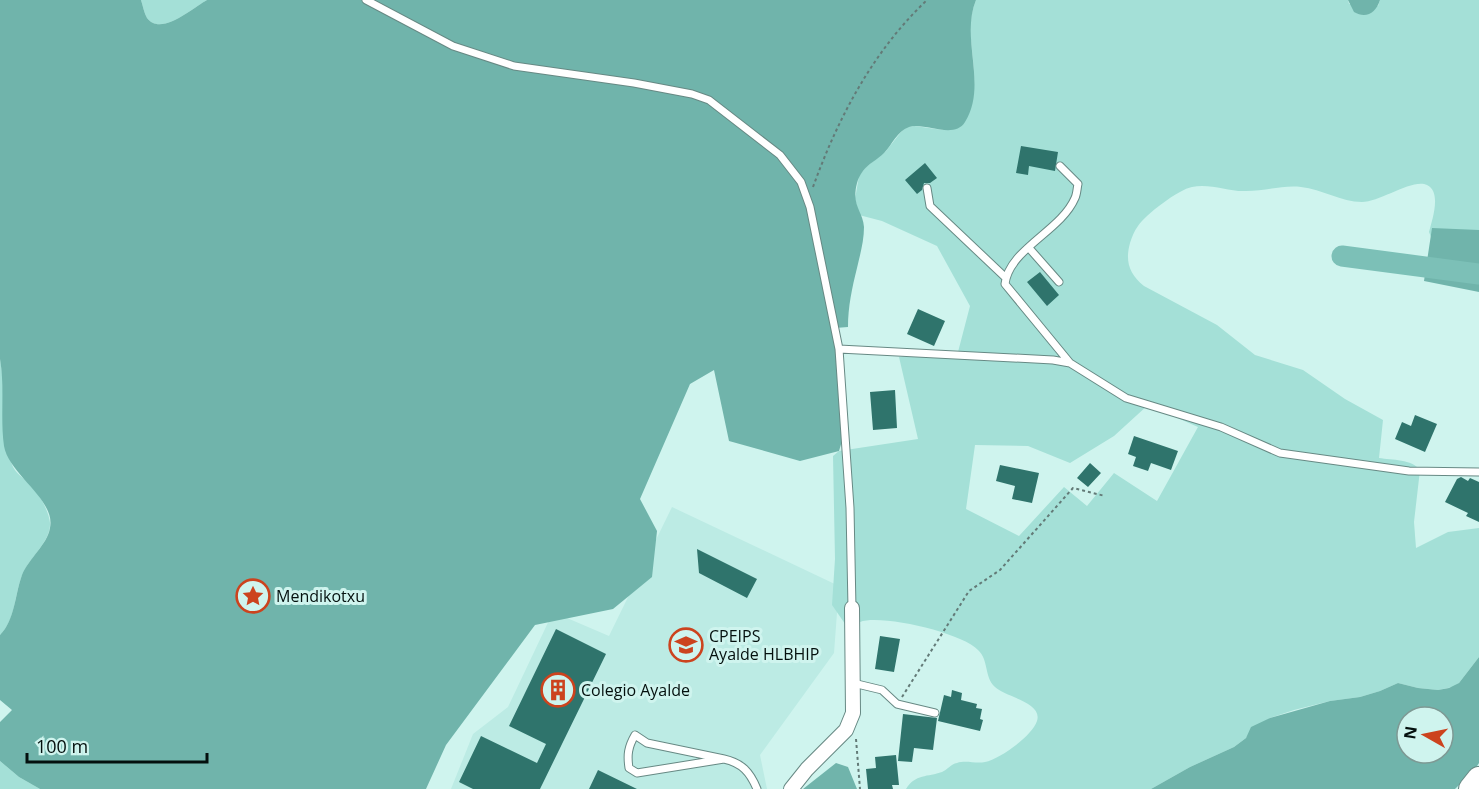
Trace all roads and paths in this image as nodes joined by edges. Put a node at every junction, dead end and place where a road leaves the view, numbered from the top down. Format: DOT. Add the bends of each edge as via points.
graph roads {
  1 [pos="366,0"];
  2 [pos="927,0"];
  3 [pos="1060,166"];
  4 [pos="927,188"];
  5 [pos="808,201"];
  6 [pos="1029,248"];
  7 [pos="1006,278"];
  8 [pos="1059,282"];
  9 [pos="840,349"];
  10 [pos="1070,363"];
  11 [pos="1479,472"];
  12 [pos="1105,496"];
  13 [pos="852,608"];
  14 [pos="853,683"];
  15 [pos="897,704"];
  16 [pos="853,713"];
  17 [pos="935,713"];
  18 [pos="724,759"];
  19 [pos="1479,779"];
  20 [pos="757,789"];
  21 [pos="792,789"];
  22 [pos="861,789"];
  23 [pos="1471,789"];
  1 -- 5 [label="lane" via="453,46 514,66 634,83 709,100 780,155 801,182"];
  2 -- 5 [label="path" via="904,21 856,91"];
  3 -- 6 [label="lane" via="1078,184 1075,198 1058,221"];
  4 -- 7 [label="lane" via="930,206"];
  5 -- 9 [label="lane"];
  6 -- 7 [label="lane"];
  6 -- 8 [label="lane"];
  7 -- 10 [label="lane" via="1005,284"];
  9 -- 10 [label="lane"];
  9 -- 13 [label="lane"];
  10 -- 11 [label="lane" via="1126,398 1221,427 1280,453 1409,471"];
  12 -- 15 [label="path" via="1073,488 1000,570 969,591"];
  13 -- 14 [label="street"];
  14 -- 15 [label="lane" via="882,690"];
  14 -- 16 [label="street"];
  15 -- 17 [label="lane"];
  16 -- 21 [label="street" via="846,730 807,768"];
  16 -- 22 [label="path"];
  18 -- 18 [label="lane" via="647,743 635,735 627,757 629,768 637,773"];
  18 -- 20 [label="lane" via="737,762 751,774"];
  19 -- 23 [label="highway"];
}
